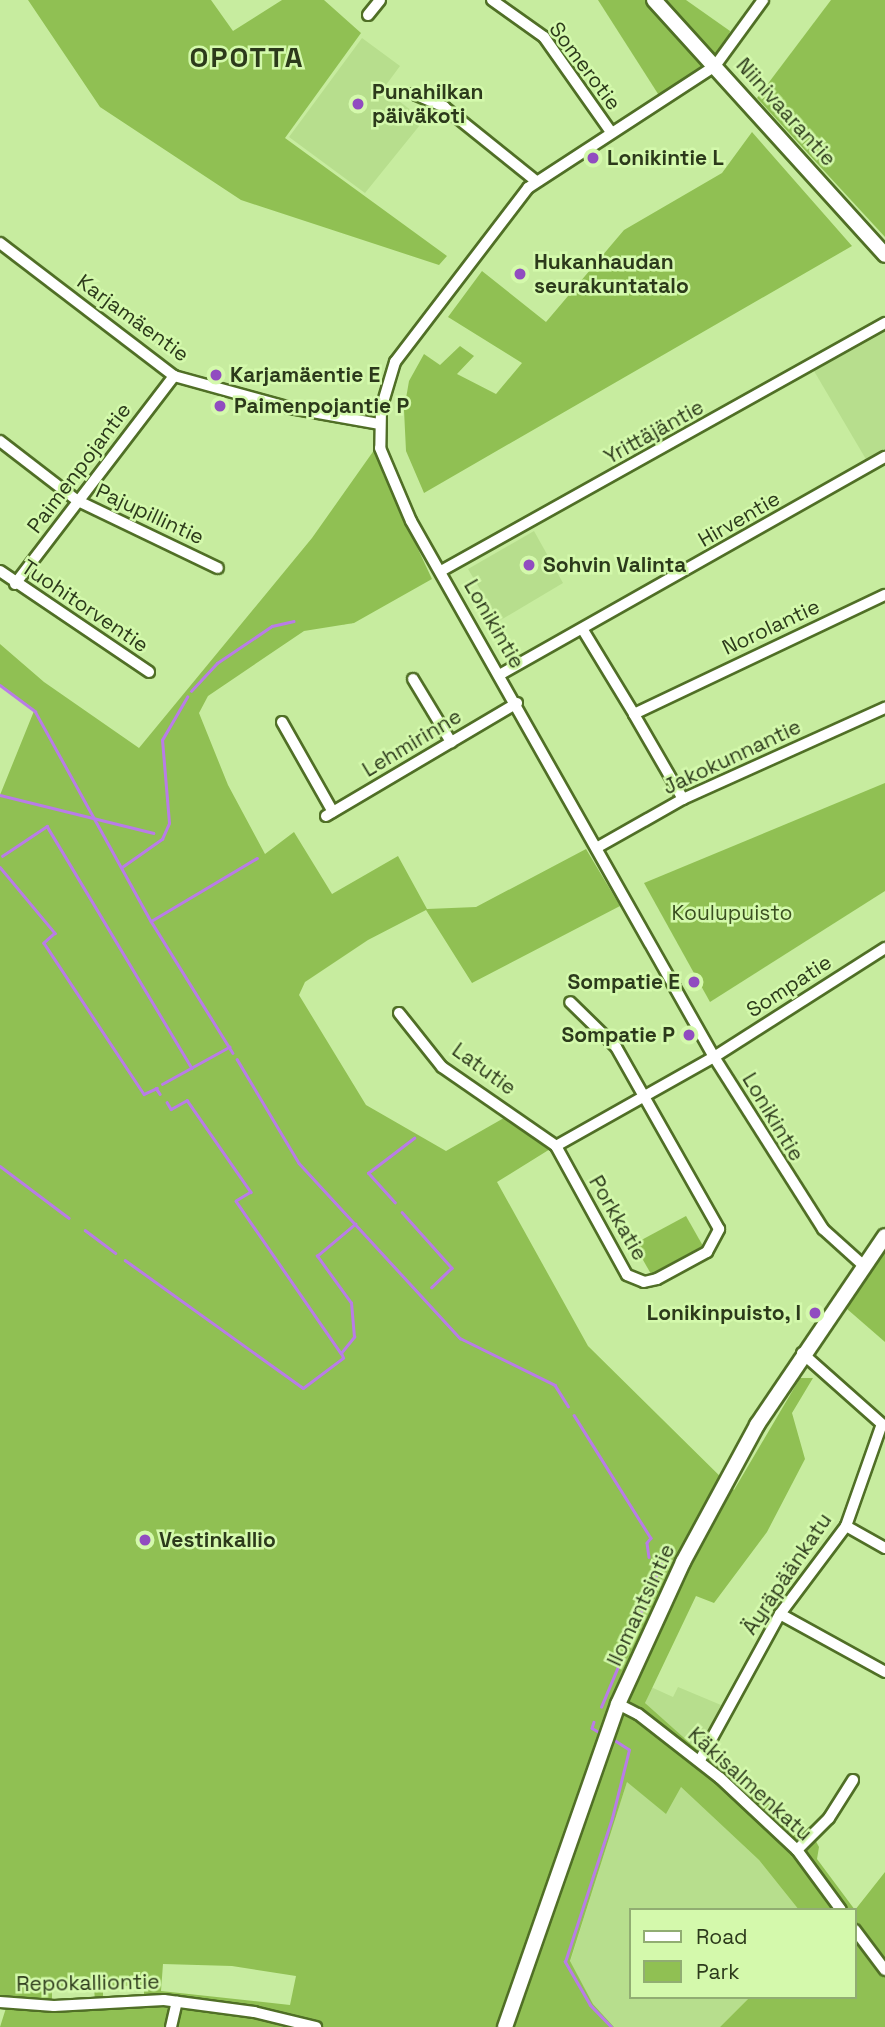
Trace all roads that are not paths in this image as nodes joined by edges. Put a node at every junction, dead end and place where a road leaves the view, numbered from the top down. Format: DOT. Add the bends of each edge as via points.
graph roads {
  1 [pos="380,0"];
  2 [pos="492,0"];
  3 [pos="654,0"];
  4 [pos="762,0"];
  5 [pos="368,15"];
  6 [pos="715,66"];
  7 [pos="414,94"];
  8 [pos="611,132"];
  9 [pos="536,181"];
  10 [pos="0,243"];
  11 [pos="885,255"];
  12 [pos="885,323"];
  13 [pos="174,376"];
  14 [pos="379,424"];
  15 [pos="0,441"];
  16 [pos="885,457"];
  17 [pos="78,501"];
  18 [pos="218,568"];
  19 [pos="0,571"];
  20 [pos="441,571"];
  21 [pos="15,584"];
  22 [pos="885,595"];
  23 [pos="583,630"];
  24 [pos="149,671"];
  25 [pos="501,674"];
  26 [pos="412,679"];
  27 [pos="517,702"];
  28 [pos="885,708"];
  29 [pos="634,715"];
  30 [pos="282,722"];
  31 [pos="451,742"];
  32 [pos="683,799"];
  33 [pos="598,847"];
  34 [pos="885,948"];
  35 [pos="570,1002"];
  36 [pos="400,1013"];
  37 [pos="714,1057"];
  38 [pos="645,1097"];
  39 [pos="556,1146"];
  40 [pos="885,1236"];
  41 [pos="863,1265"];
  42 [pos="802,1353"];
  43 [pos="883,1424"];
  44 [pos="846,1526"];
  45 [pos="885,1548"];
  46 [pos="780,1614"];
  47 [pos="885,1672"];
  48 [pos="618,1704"];
  49 [pos="700,1760"];
  50 [pos="853,1780"];
  51 [pos="797,1850"];
  52 [pos="840,1908"];
  53 [pos="857,1933"];
  54 [pos="885,1970"];
  55 [pos="177,2001"];
  56 [pos="0,2002"];
  57 [pos="171,2027"];
  58 [pos="316,2027"];
  59 [pos="506,2027"];
  1 -- 5 [label="street"];
  2 -- 8 [label="street, Somerotie" via="544,37"];
  3 -- 6 [label="main road, Niinivaarantie"];
  4 -- 6 [label="street"];
  6 -- 8 [label="street, Lonikintie"];
  6 -- 11 [label="main road, Niinivaarantie"];
  7 -- 9 [label="street" via="444,107"];
  8 -- 9 [label="street, Lonikintie"];
  9 -- 14 [label="street, Lonikintie" via="395,362"];
  10 -- 13 [label="street, Karjamäentie"];
  12 -- 20 [label="street, Yrittäjäntie"];
  13 -- 14 [label="street, Karjamäentie" via="290,408"];
  13 -- 17 [label="street, Paimenpojantie"];
  14 -- 20 [label="street, Lonikintie" via="387,473"];
  15 -- 17 [label="street, Pajupillintie"];
  16 -- 23 [label="street, Hirventie"];
  17 -- 18 [label="street, Pajupillintie"];
  17 -- 21 [label="street, Paimenpojantie"];
  19 -- 21 [label="street, Tuohitorventie"];
  20 -- 25 [label="street, Lonikintie"];
  21 -- 24 [label="street, Tuohitorventie"];
  22 -- 29 [label="street, Norolantie"];
  23 -- 25 [label="street, Hirventie"];
  23 -- 29 [label="street"];
  25 -- 27 [label="street, Lonikintie"];
  26 -- 31 [label="street"];
  27 -- 31 [label="street, Lehmirinne"];
  27 -- 33 [label="street, Lonikintie"];
  28 -- 32 [label="street, Jakokunnantie"];
  29 -- 32 [label="street"];
  30 -- 31 [label="street, Lehmirinne" via="330,814"];
  32 -- 33 [label="street, Jakokunnantie"];
  33 -- 37 [label="street, Lonikintie"];
  34 -- 37 [label="street, Sompatie"];
  35 -- 38 [label="street" via="616,1047"];
  36 -- 39 [label="street, Latutie" via="442,1067"];
  37 -- 38 [label="street"];
  37 -- 41 [label="street, Lonikintie" via="812,1212"];
  38 -- 39 [label="street"];
  38 -- 39 [label="street, Porkkatie" via="717,1222 718,1238 707,1252 657,1279 644,1282 627,1275"];
  40 -- 41 [label="main road, Ilomantsintie"];
  41 -- 42 [label="main road, Ilomantsintie"];
  42 -- 43 [label="street, Äyräpäänkatu"];
  42 -- 48 [label="main road, Ilomantsintie" via="689,1550"];
  43 -- 44 [label="street, Äyräpäänkatu"];
  44 -- 45 [label="street"];
  44 -- 46 [label="street, Äyräpäänkatu"];
  46 -- 47 [label="street"];
  46 -- 49 [label="street, Äyräpäänkatu"];
  48 -- 49 [label="street, Käkisalmenkatu"];
  48 -- 59 [label="main road, Ilomantsintie"];
  49 -- 51 [label="street, Käkisalmenkatu"];
  50 -- 51 [label="street" via="829,1818"];
  51 -- 52 [label="street, Käkisalmenkatu"];
  53 -- 54 [label="street"];
  55 -- 56 [label="street, Repokalliontie" via="54,2006"];
  55 -- 57 [label="street, Repokalliontie"];
  55 -- 58 [label="street, Repokalliontie"];
}
